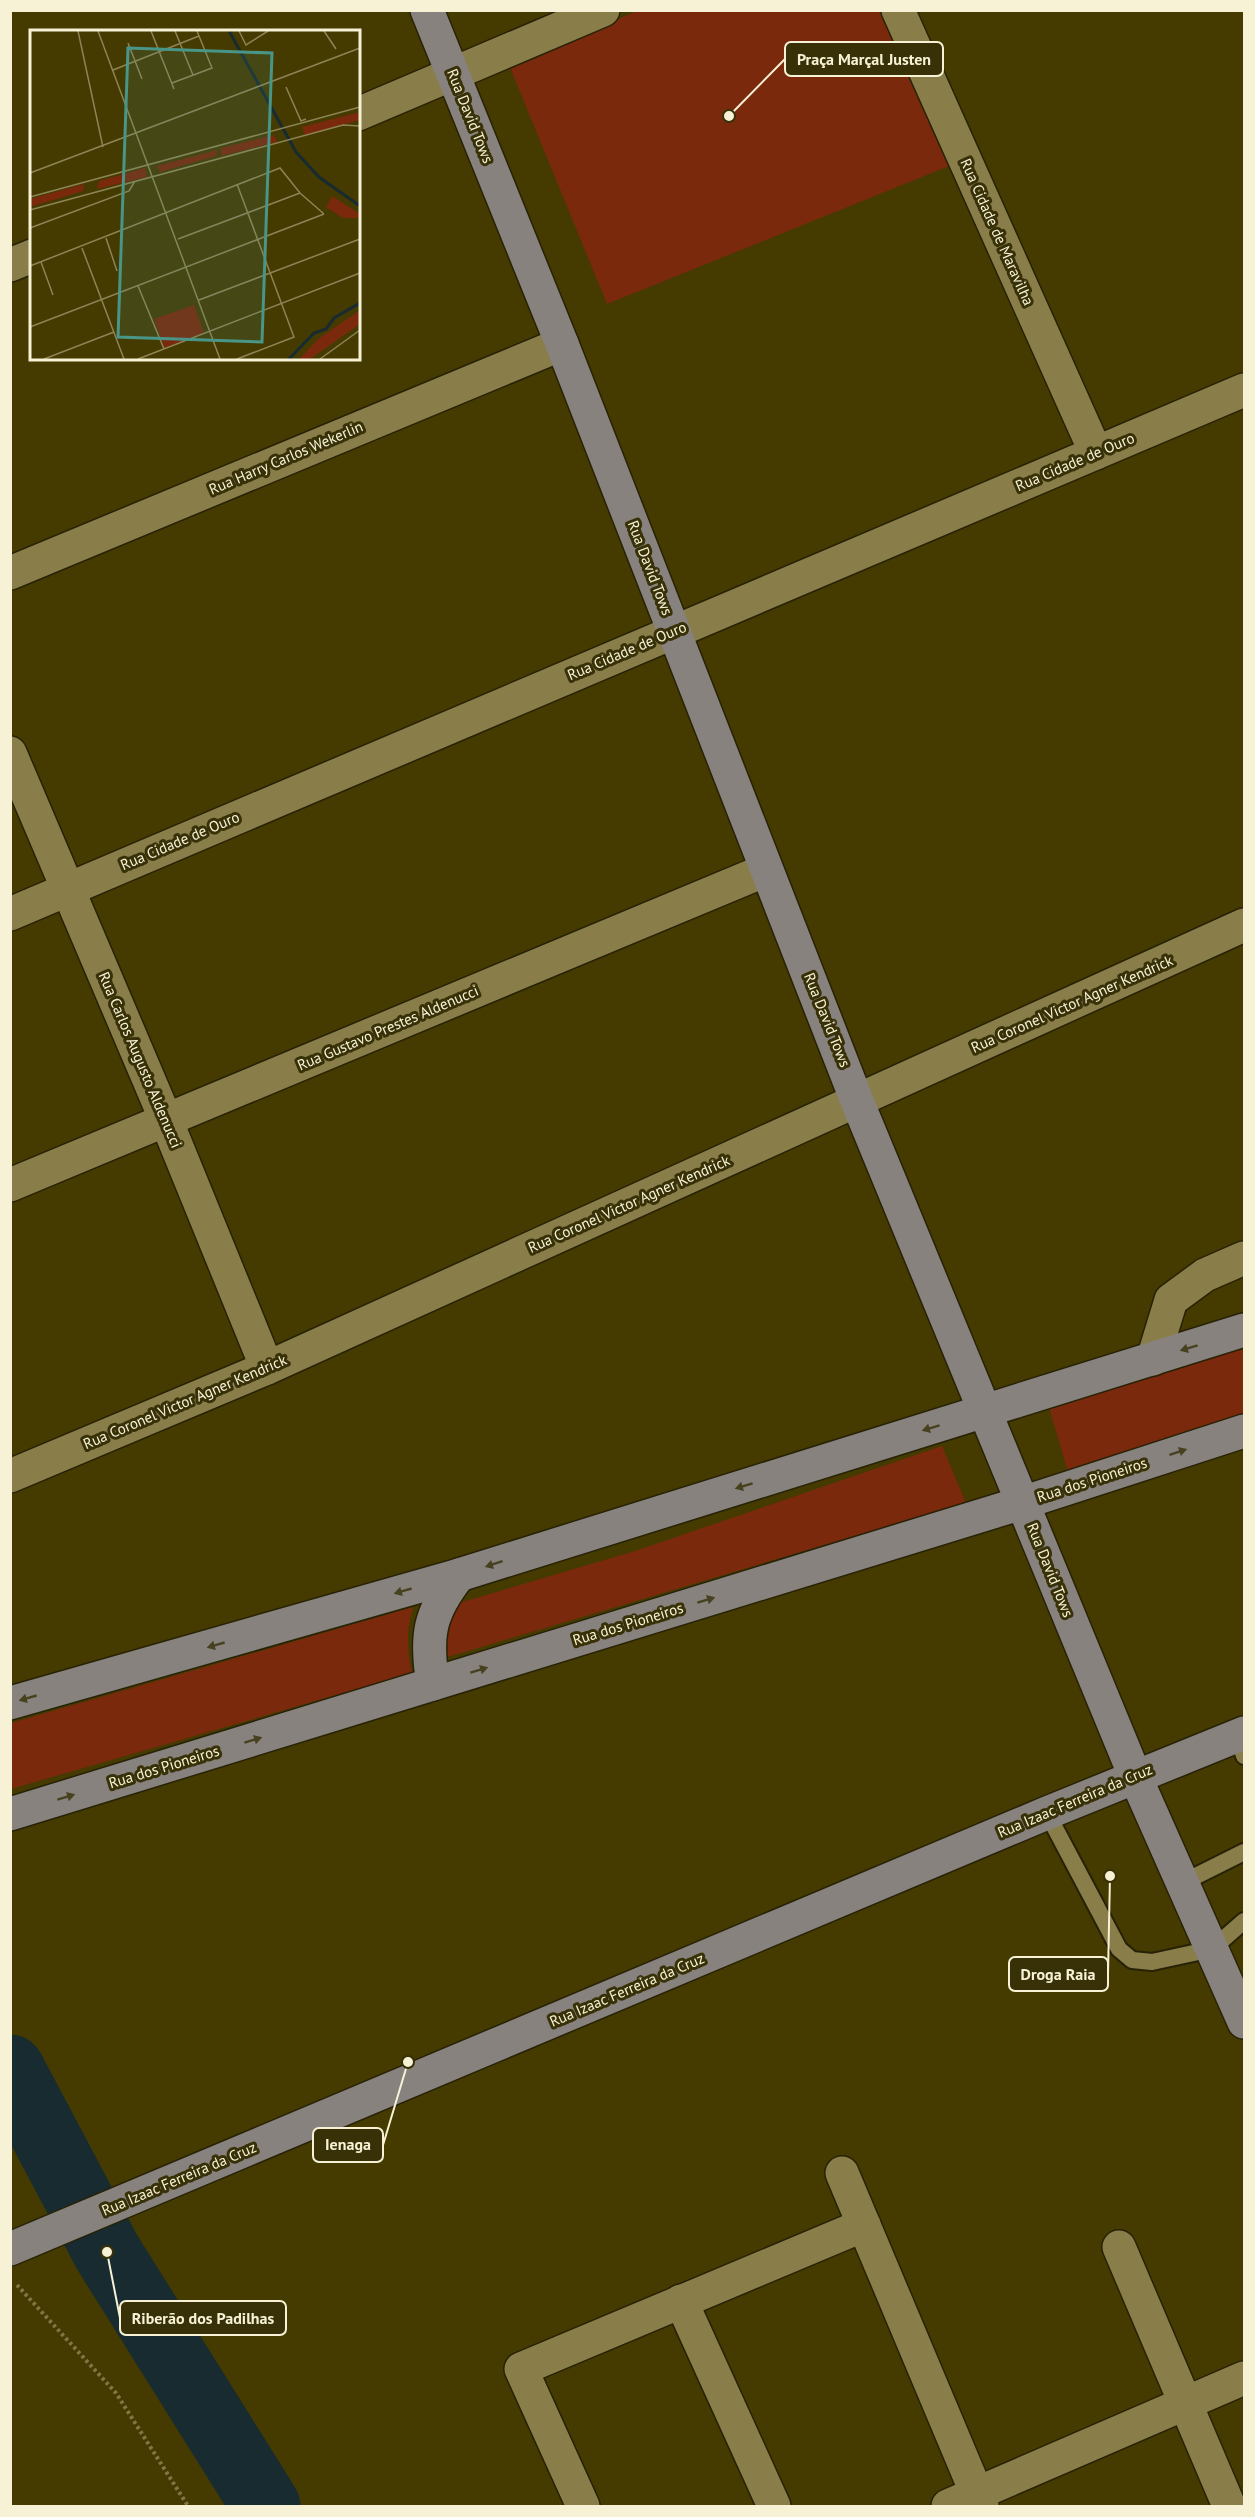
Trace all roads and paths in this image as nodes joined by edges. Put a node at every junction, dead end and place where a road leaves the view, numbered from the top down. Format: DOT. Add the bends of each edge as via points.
graph roads {
  1 [pos="427,10"];
  2 [pos="603,10"];
  3 [pos="898,10"];
  4 [pos="453,74"];
  5 [pos="360,113"];
  6 [pos="30,257"];
  7 [pos="10,265"];
  8 [pos="562,344"];
  9 [pos="1245,390"];
  10 [pos="1096,453"];
  11 [pos="10,573"];
  12 [pos="674,630"];
  13 [pos="10,753"];
  14 [pos="765,870"];
  15 [pos="67,890"];
  16 [pos="10,914"];
  17 [pos="1245,925"];
  18 [pos="857,1101"];
  19 [pos="166,1120"];
  20 [pos="10,1185"];
  21 [pos="1245,1258"];
  22 [pos="1245,1330"];
  23 [pos="1153,1359"];
  24 [pos="267,1368"];
  25 [pos="986,1411"];
  26 [pos="1245,1431"];
  27 [pos="10,1476"];
  28 [pos="1022,1503"];
  29 [pos="459,1575"];
  30 [pos="433,1684"];
  31 [pos="10,1703"];
  32 [pos="1242,1741"];
  33 [pos="1135,1776"];
  34 [pos="1047,1813"];
  35 [pos="10,1814"];
  36 [pos="1245,1852"];
  37 [pos="1182,1883"];
  38 [pos="1245,1921"];
  39 [pos="1212,1949"];
  40 [pos="1245,2022"];
  41 [pos="842,2173"];
  42 [pos="864,2225"];
  43 [pos="24,2243"];
  44 [pos="1119,2247"];
  45 [pos="10,2278"];
  46 [pos="681,2301"];
  47 [pos="1245,2378"];
  48 [pos="1185,2404"];
  49 [pos="969,2502"];
  50 [pos="188,2506"];
  51 [pos="583,2506"];
  52 [pos="774,2506"];
  53 [pos="1229,2506"];
  1 -- 4 [label="main road, Rua David Tows"];
  2 -- 4 [label="street"];
  3 -- 10 [label="street, Rua Cidade de Maravilha"];
  4 -- 5 [label="street"];
  4 -- 8 [label="main road, Rua David Tows"];
  6 -- 7 [label="street"];
  8 -- 11 [label="street, Rua Harry Carlos Wekerlin"];
  8 -- 12 [label="main road, Rua David Tows"];
  9 -- 10 [label="street, Rua Cidade de Ouro"];
  10 -- 12 [label="street, Rua Cidade de Ouro"];
  12 -- 14 [label="main road, Rua David Tows"];
  12 -- 15 [label="street, Rua Cidade de Ouro"];
  13 -- 15 [label="street, Rua Carlos Augusto Aldenucci"];
  14 -- 18 [label="main road, Rua David Tows"];
  14 -- 19 [label="street, Rua Gustavo Prestes Aldenucci"];
  15 -- 16 [label="street, Rua Cidade de Ouro"];
  15 -- 19 [label="street, Rua Carlos Augusto Aldenucci"];
  17 -- 18 [label="street, Rua Coronel Victor Agner Kendrick"];
  18 -- 24 [label="street, Rua Coronel Victor Agner Kendrick"];
  18 -- 25 [label="main road, Rua David Tows"];
  19 -- 20 [label="street, Rua Gustavo Prestes Aldenucci"];
  19 -- 24 [label="street, Rua Carlos Augusto Aldenucci"];
  21 -- 23 [label="street" via="1205,1275 1171,1300"];
  22 -- 23 [label="main road, one-way"];
  23 -- 25 [label="main road"];
  24 -- 27 [label="street, Rua Coronel Victor Agner Kendrick"];
  25 -- 28 [label="main road, Rua David Tows"];
  25 -- 29 [label="main road, one-way"];
  28 -- 26 [label="main road, Rua dos Pioneiros, one-way"];
  30 -- 28 [label="main road, Rua dos Pioneiros, one-way"];
  28 -- 33 [label="main road, Rua David Tows"];
  29 -- 30 [label="main road" via="442,1597 431,1623 427,1650"];
  29 -- 31 [label="main road, one-way"];
  35 -- 30 [label="main road, Rua dos Pioneiros, one-way"];
  32 -- 33 [label="main road, Rua Izaac Ferreira da Cruz"];
  33 -- 34 [label="main road, Rua Izaac Ferreira da Cruz"];
  33 -- 37 [label="main road, Rua David Tows"];
  34 -- 39 [label="lane" via="1125,1955 1132,1960 1152,1962"];
  34 -- 43 [label="main road, Rua Izaac Ferreira da Cruz"];
  36 -- 37 [label="lane"];
  37 -- 39 [label="main road, Rua David Tows"];
  38 -- 39 [label="lane"];
  39 -- 40 [label="main road, Rua David Tows"];
  41 -- 42 [label="street"];
  42 -- 46 [label="street"];
  42 -- 49 [label="street"];
  44 -- 48 [label="street"];
  45 -- 50 [label="path" via="116,2393"];
  46 -- 51 [label="street" via="521,2369"];
  46 -- 52 [label="street"];
  47 -- 48 [label="street"];
  48 -- 49 [label="street"];
  48 -- 53 [label="street"];
}
